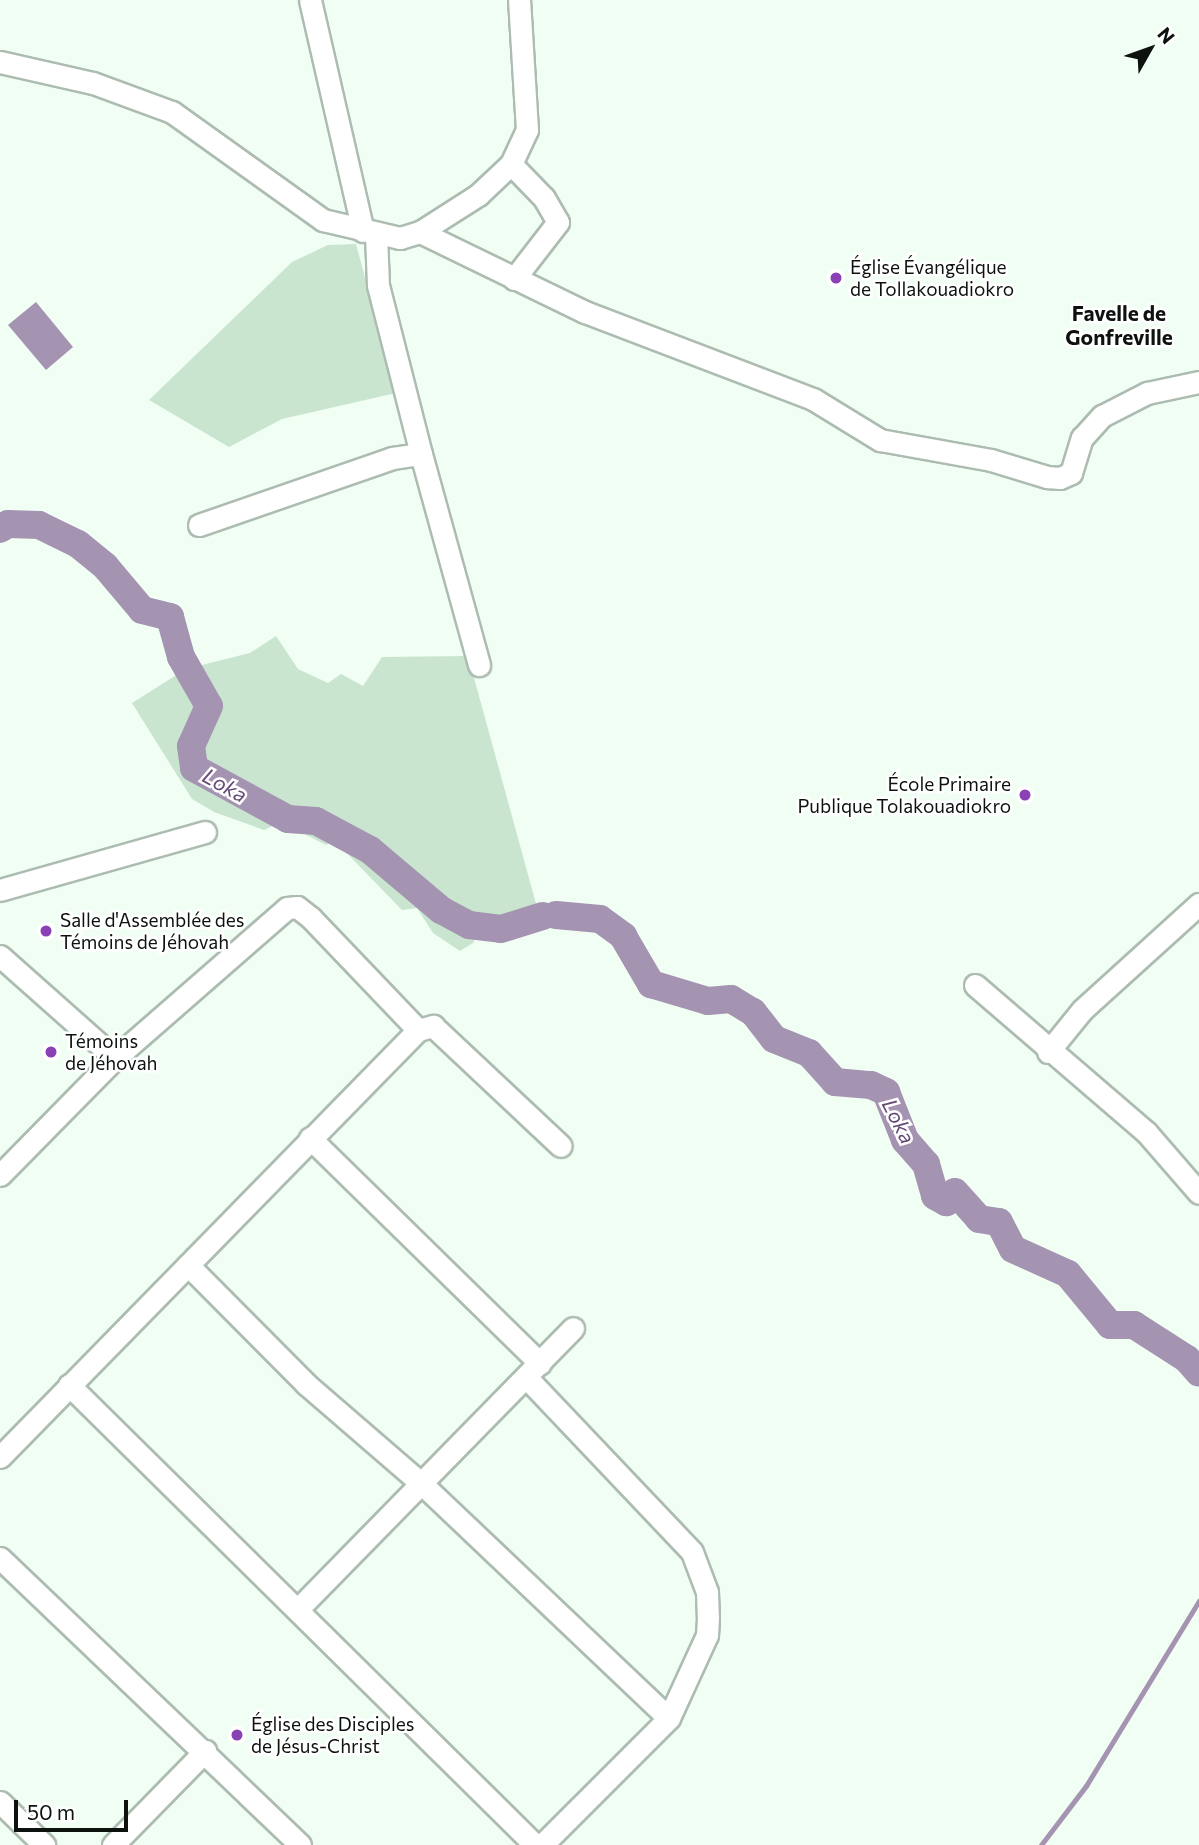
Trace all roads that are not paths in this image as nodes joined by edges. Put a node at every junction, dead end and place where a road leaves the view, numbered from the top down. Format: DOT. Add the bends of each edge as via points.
graph roads {
  1 [pos="310,0"];
  2 [pos="519,0"];
  3 [pos="0,62"];
  4 [pos="511,164"];
  5 [pos="421,232"];
  6 [pos="370,233"];
  7 [pos="514,279"];
  8 [pos="1199,382"];
  9 [pos="421,454"];
  10 [pos="199,525"];
  11 [pos="479,665"];
  12 [pos="205,832"];
  13 [pos="0,890"];
  14 [pos="1199,904"];
  15 [pos="0,956"];
  16 [pos="975,985"];
  17 [pos="418,1030"];
  18 [pos="1048,1052"];
  19 [pos="115,1058"];
  20 [pos="310,1138"];
  21 [pos="561,1146"];
  22 [pos="1178,1167"];
  23 [pos="0,1175"];
  24 [pos="1199,1175"];
  25 [pos="1199,1194"];
  26 [pos="188,1265"];
  27 [pos="573,1328"];
  28 [pos="533,1370"];
  29 [pos="69,1385"];
  30 [pos="0,1457"];
  31 [pos="422,1484"];
  32 [pos="0,1558"];
  33 [pos="298,1609"];
  34 [pos="669,1718"];
  35 [pos="205,1751"];
  36 [pos="2,1808"];
  37 [pos="44,1845"];
  38 [pos="113,1845"];
  39 [pos="300,1845"];
  40 [pos="535,1845"];
  41 [pos="542,1845"];
  1 -- 6 [label="street"];
  2 -- 4 [label="street" via="527,130"];
  3 -- 6 [label="street" via="93,83 172,111 323,220"];
  4 -- 5 [label="street" via="478,195"];
  4 -- 7 [label="street" via="536,188 558,222"];
  5 -- 6 [label="street" via="400,238"];
  5 -- 7 [label="street"];
  6 -- 9 [label="street" via="378,285"];
  7 -- 8 [label="street" via="585,312 813,399 880,440 991,460 1047,477 1071,473 1082,438 1102,416 1147,393"];
  9 -- 10 [label="street" via="392,458"];
  9 -- 11 [label="street"];
  12 -- 13 [label="street"];
  14 -- 18 [label="street" via="1082,1010"];
  15 -- 19 [label="street"];
  16 -- 18 [label="street"];
  17 -- 19 [label="street" via="297,907 286,908"];
  17 -- 20 [label="street"];
  17 -- 21 [label="street" via="433,1026"];
  18 -- 22 [label="street" via="1147,1133"];
  19 -- 23 [label="street"];
  20 -- 26 [label="street"];
  20 -- 28 [label="street"];
  22 -- 24 [label="street"];
  22 -- 25 [label="street"];
  26 -- 29 [label="street"];
  26 -- 31 [label="street" via="306,1384"];
  27 -- 28 [label="street"];
  28 -- 31 [label="street"];
  28 -- 34 [label="street" via="692,1552 700,1569 707,1592 707,1635"];
  29 -- 30 [label="street"];
  29 -- 33 [label="street"];
  31 -- 33 [label="street"];
  31 -- 34 [label="street"];
  32 -- 35 [label="street"];
  33 -- 40 [label="street"];
  34 -- 41 [label="street"];
  35 -- 38 [label="street"];
  35 -- 39 [label="street"];
  36 -- 37 [label="street"];
}
